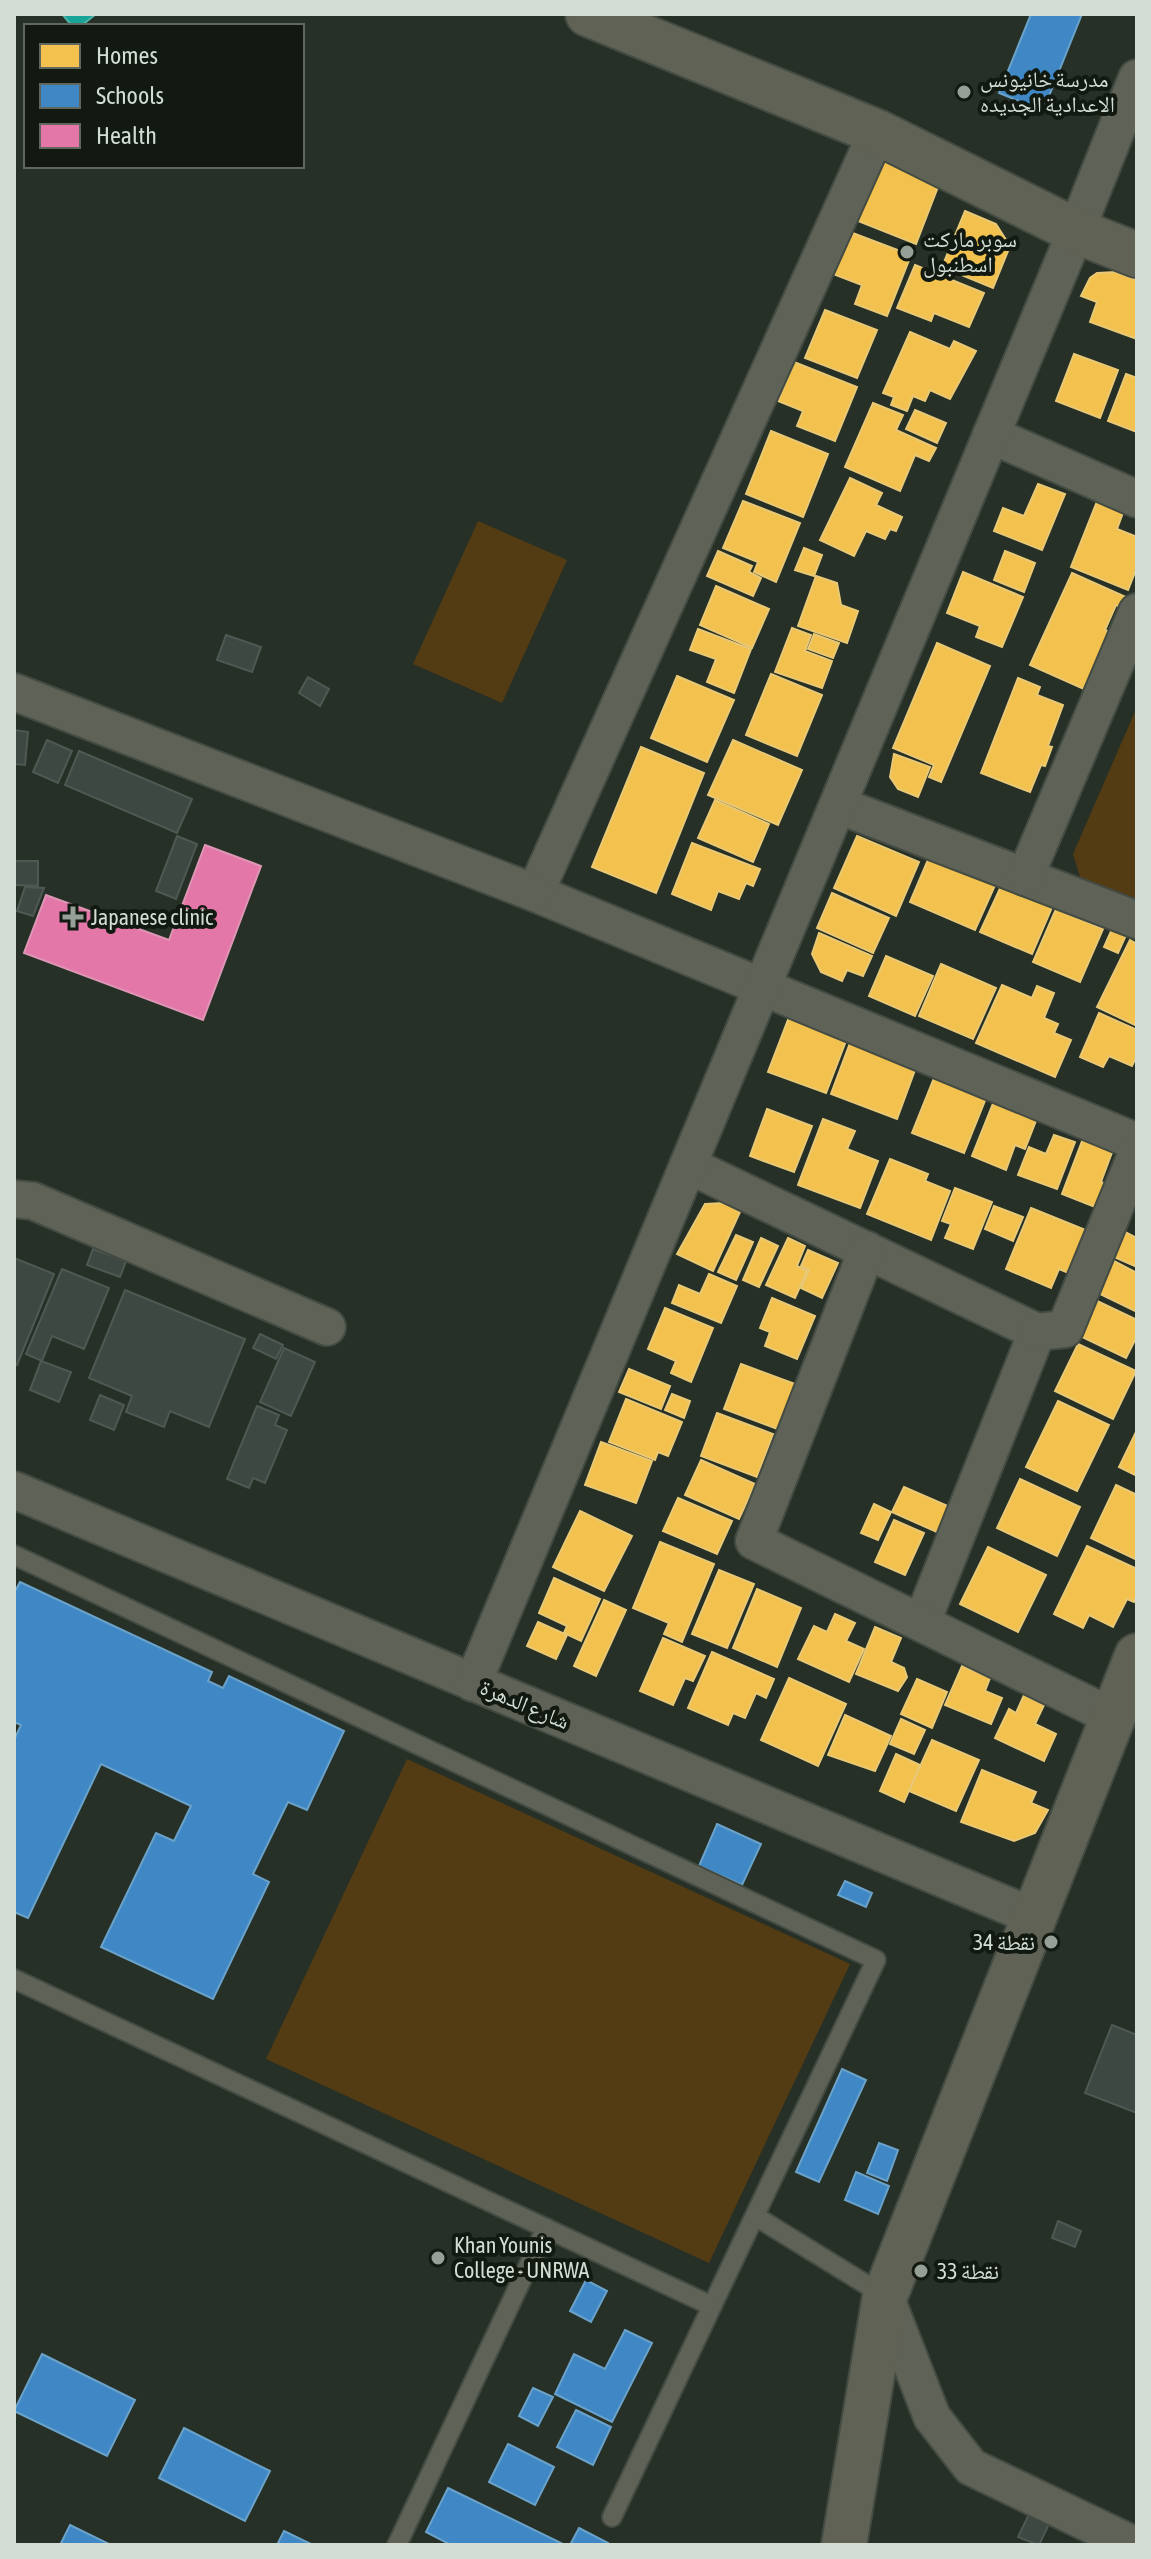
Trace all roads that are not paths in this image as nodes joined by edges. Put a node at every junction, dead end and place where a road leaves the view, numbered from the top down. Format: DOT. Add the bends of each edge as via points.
graph roads {
  1 [pos="588,14"];
  2 [pos="1137,78"];
  3 [pos="877,132"];
  4 [pos="1076,231"];
  5 [pos="1137,255"];
  6 [pos="991,435"];
  7 [pos="1137,499"];
  8 [pos="1137,612"];
  9 [pos="14,692"];
  10 [pos="838,805"];
  11 [pos="1025,877"];
  12 [pos="535,893"];
  13 [pos="1137,920"];
  14 [pos="762,989"];
  15 [pos="1136,1140"];
  16 [pos="688,1165"];
  17 [pos="14,1199"];
  18 [pos="867,1250"];
  19 [pos="327,1327"];
  20 [pos="1037,1332"];
  21 [pos="14,1490"];
  22 [pos="14,1555"];
  23 [pos="922,1622"];
  24 [pos="1137,1656"];
  25 [pos="473,1683"];
  26 [pos="1111,1716"];
  27 [pos="1037,1918"];
  28 [pos="14,1979"];
  29 [pos="755,2216"];
  30 [pos="546,2228"];
  31 [pos="885,2296"];
  32 [pos="712,2306"];
  33 [pos="612,2517"];
  34 [pos="397,2545"];
  35 [pos="844,2545"];
  36 [pos="1134,2545"];
  1 -- 3 [label="street"];
  2 -- 4 [label="street"];
  3 -- 4 [label="street"];
  3 -- 12 [label="street"];
  4 -- 5 [label="street"];
  4 -- 6 [label="street"];
  6 -- 7 [label="street"];
  6 -- 10 [label="street"];
  8 -- 11 [label="street"];
  9 -- 12 [label="street"];
  10 -- 11 [label="street"];
  10 -- 14 [label="street"];
  11 -- 13 [label="street"];
  12 -- 14 [label="street"];
  14 -- 15 [label="street"];
  14 -- 16 [label="street"];
  15 -- 20 [label="street" via="1065,1329"];
  16 -- 18 [label="street"];
  16 -- 25 [label="street"];
  17 -- 19 [label="street" via="33,1201"];
  18 -- 20 [label="street"];
  18 -- 23 [label="street" via="754,1541"];
  20 -- 23 [label="street"];
  21 -- 25 [label="street, شارع الدهرة"];
  22 -- 29 [label="lane" via="876,1960"];
  23 -- 26 [label="street"];
  24 -- 26 [label="street"];
  25 -- 27 [label="street, شارع الدهرة"];
  26 -- 27 [label="street"];
  27 -- 31 [label="street"];
  28 -- 30 [label="lane"];
  29 -- 31 [label="lane"];
  29 -- 32 [label="lane"];
  30 -- 32 [label="lane"];
  30 -- 34 [label="lane"];
  31 -- 35 [label="street"];
  31 -- 36 [label="street" via="932,2417 971,2467"];
  32 -- 33 [label="lane"];
}
